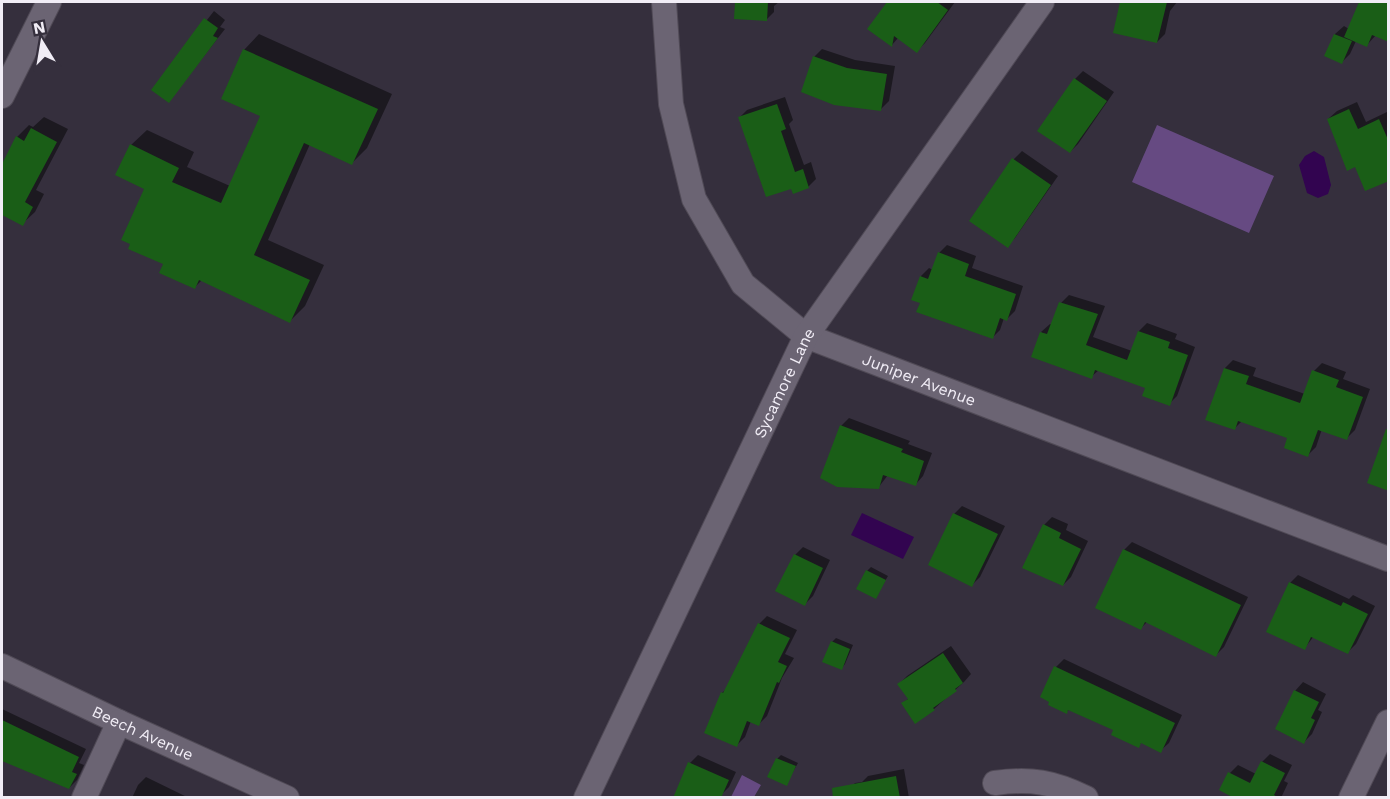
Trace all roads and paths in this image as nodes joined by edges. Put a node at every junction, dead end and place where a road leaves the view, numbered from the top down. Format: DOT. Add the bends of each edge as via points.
graph roads {
  1 [pos="49,2"];
  2 [pos="664,2"];
  3 [pos="1042,2"];
  4 [pos="2,96"];
  5 [pos="806,336"];
  6 [pos="1389,559"];
  7 [pos="2,666"];
  8 [pos="119,722"];
  9 [pos="1389,722"];
  10 [pos="994,783"];
  11 [pos="84,798"];
  12 [pos="287,798"];
  13 [pos="586,798"];
  14 [pos="1086,798"];
  15 [pos="1351,798"];
  1 -- 4 [label="street"];
  2 -- 5 [label="street, Juniper Avenue" via="670,104 694,199 743,284"];
  3 -- 5 [label="street, Sycamore Lane"];
  5 -- 6 [label="street, Juniper Avenue"];
  5 -- 13 [label="street, Sycamore Lane"];
  7 -- 8 [label="street, Beech Avenue"];
  8 -- 11 [label="street"];
  8 -- 12 [label="street, Beech Avenue"];
  9 -- 15 [label="street"];
  10 -- 14 [label="street" via="1043,781"];
}
